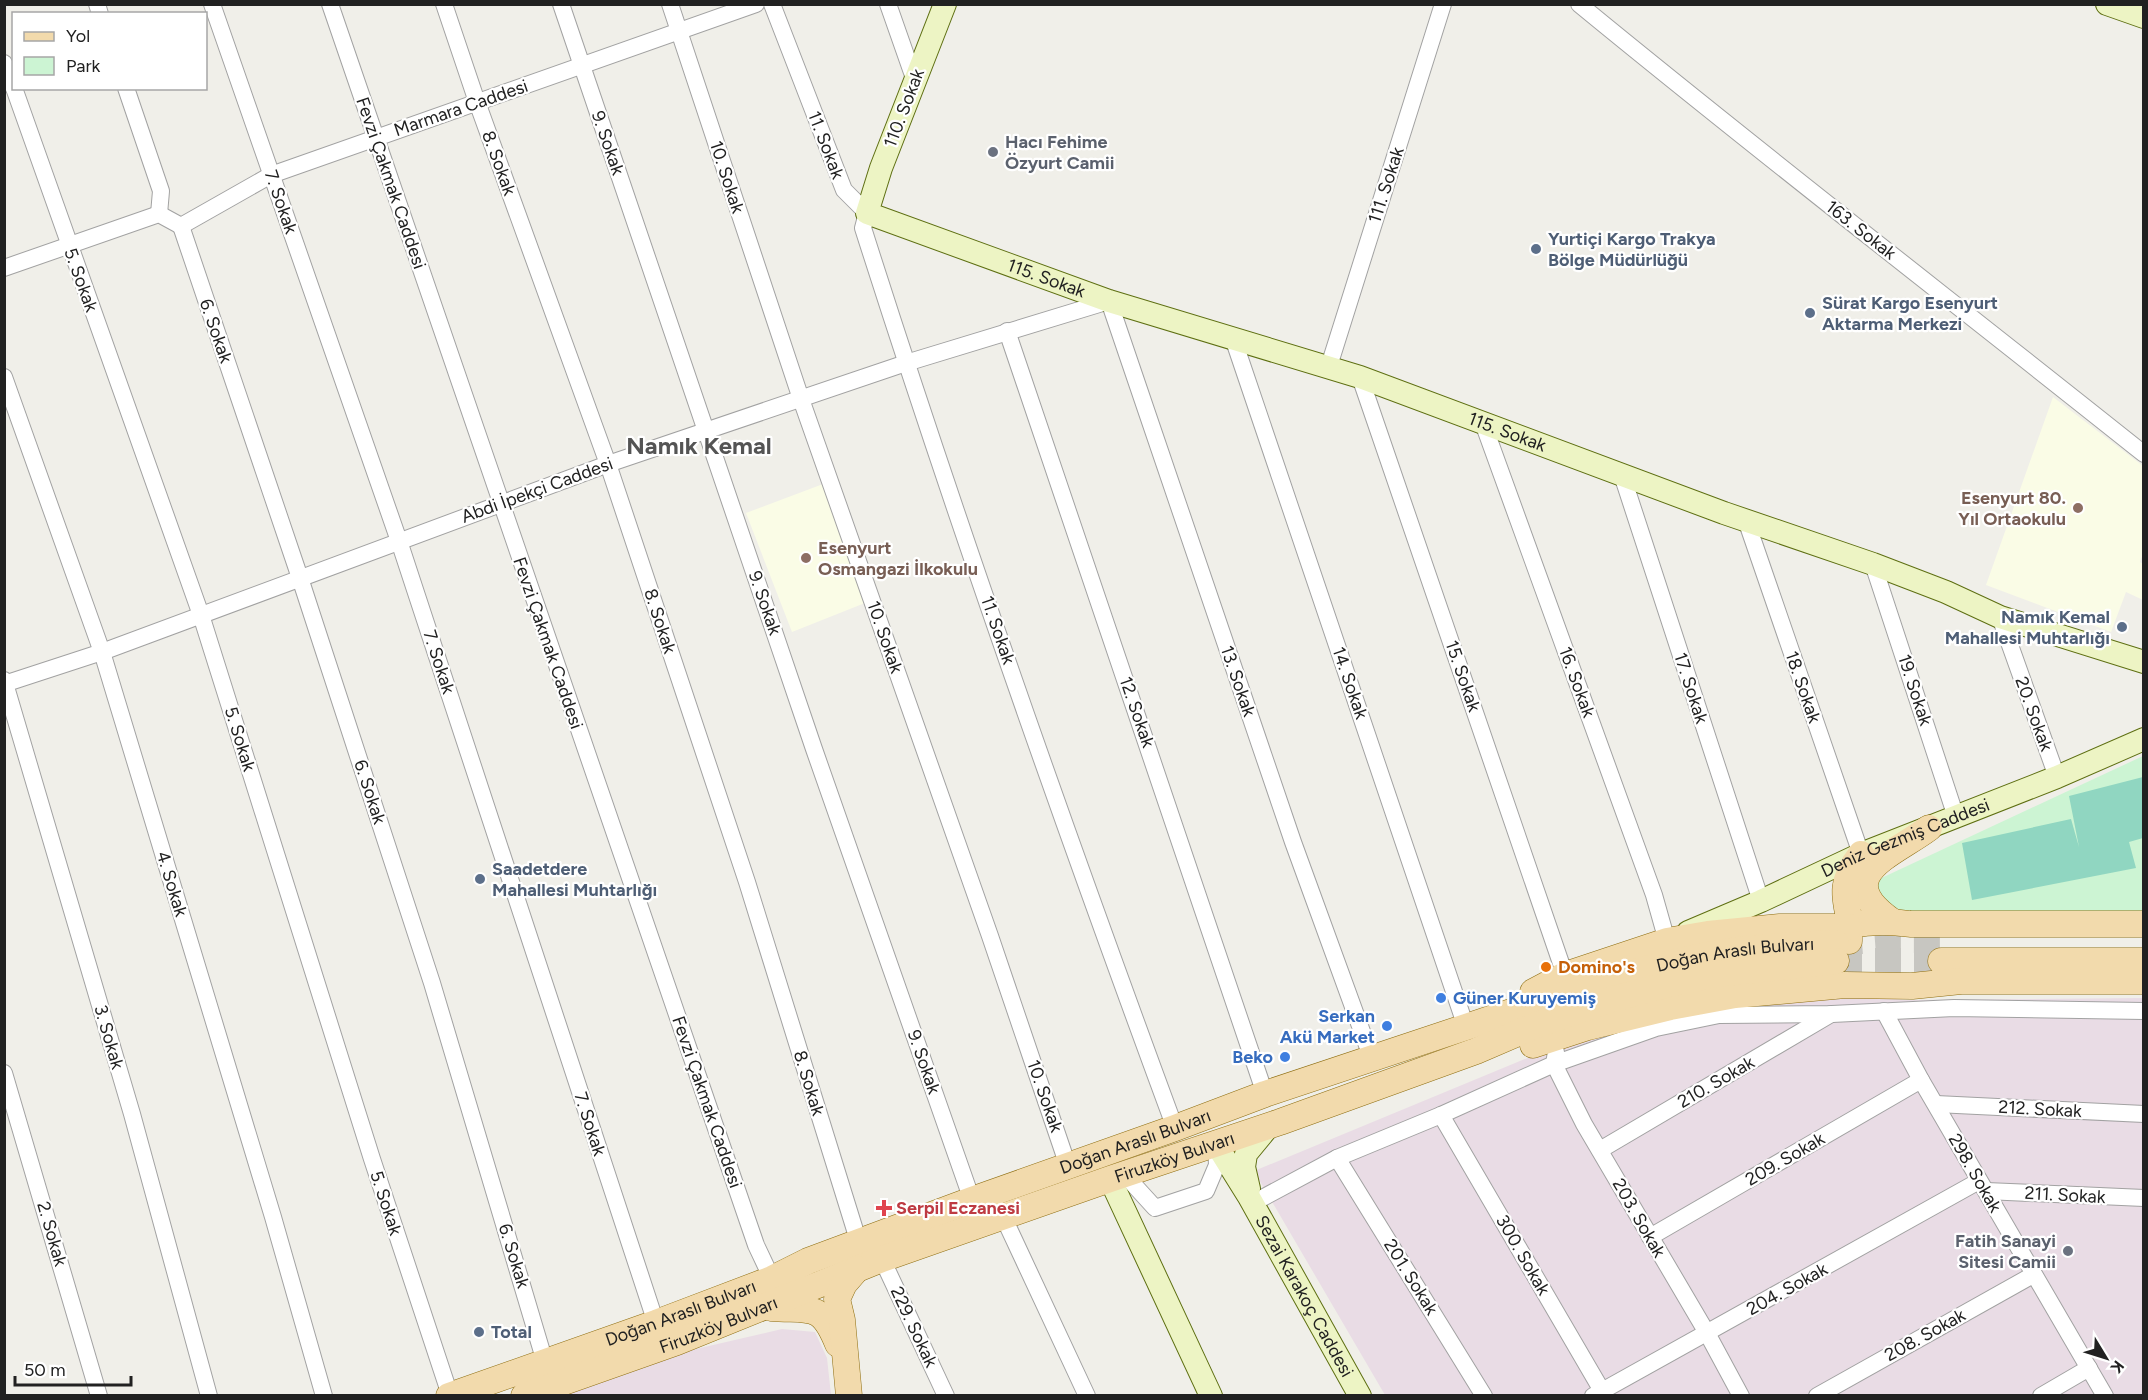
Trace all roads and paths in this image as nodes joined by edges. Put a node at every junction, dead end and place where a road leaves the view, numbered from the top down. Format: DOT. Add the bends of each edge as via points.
graph roads {
  1 [pos="213,4"];
  2 [pos="330,4"];
  3 [pos="444,4"];
  4 [pos="561,4"];
  5 [pos="670,4"];
  6 [pos="756,4"];
  7 [pos="772,4"];
  8 [pos="888,4"];
  9 [pos="945,4"];
  10 [pos="1443,4"];
  11 [pos="1579,4"];
  12 [pos="2107,4"];
  13 [pos="2144,17"];
  14 [pos="679,32"];
  15 [pos="4,63"];
  16 [pos="581,66"];
  17 [pos="915,81"];
  18 [pos="12,83"];
  19 [pos="15,90"];
  20 [pos="127,90"];
  21 [pos="477,102"];
  22 [pos="375,138"];
  23 [pos="271,175"];
  24 [pos="867,213"];
  25 [pos="159,214"];
  26 [pos="180,226"];
  27 [pos="69,246"];
  28 [pos="4,268"];
  29 [pos="1109,301"];
  30 [pos="1007,331"];
  31 [pos="1233,338"];
  32 [pos="906,363"];
  33 [pos="1329,366"];
  34 [pos="4,377"];
  35 [pos="1360,377"];
  36 [pos="801,399"];
  37 [pos="1483,423"];
  38 [pos="706,431"];
  39 [pos="2144,454"];
  40 [pos="608,464"];
  41 [pos="1622,475"];
  42 [pos="500,504"];
  43 [pos="1746,520"];
  44 [pos="399,541"];
  45 [pos="1873,564"];
  46 [pos="300,578"];
  47 [pos="201,615"];
  48 [pos="2000,617"];
  49 [pos="102,652"];
  50 [pos="2144,662"];
  51 [pos="5,683"];
  52 [pos="2144,739"];
  53 [pos="2057,777"];
  54 [pos="1956,817"];
  55 [pos="1929,828"];
  56 [pos="1861,854"];
  57 [pos="1761,901"];
  58 [pos="1905,923"];
  59 [pos="2144,924"];
  60 [pos="2144,938"];
  61 [pos="1843,939"];
  62 [pos="1667,941"];
  63 [pos="2144,961"];
  64 [pos="1565,975"];
  65 [pos="2144,981"];
  66 [pos="1860,986"];
  67 [pos="1918,986"];
  68 [pos="1884,1011"];
  69 [pos="2144,1011"];
  70 [pos="1832,1014"];
  71 [pos="1466,1028"];
  72 [pos="1558,1036"];
  73 [pos="1525,1048"];
  74 [pos="1476,1051"];
  75 [pos="1372,1059"];
  76 [pos="1554,1064"];
  77 [pos="4,1073"];
  78 [pos="1921,1080"];
  79 [pos="1265,1094"];
  80 [pos="1936,1104"];
  81 [pos="2144,1114"];
  82 [pos="1441,1115"];
  83 [pos="1269,1126"];
  84 [pos="1175,1128"];
  85 [pos="1216,1144"];
  86 [pos="1600,1150"];
  87 [pos="1337,1158"];
  88 [pos="1068,1166"];
  89 [pos="1117,1176"];
  90 [pos="1983,1186"];
  91 [pos="2144,1198"];
  92 [pos="972,1200"];
  93 [pos="1251,1200"];
  94 [pos="1003,1216"];
  95 [pos="1650,1237"];
  96 [pos="859,1243"];
  97 [pos="882,1259"];
  98 [pos="857,1269"];
  99 [pos="2033,1275"];
  100 [pos="772,1279"];
  101 [pos="762,1307"];
  102 [pos="656,1323"];
  103 [pos="1707,1333"];
  104 [pos="546,1362"];
  105 [pos="846,1364"];
  106 [pos="2089,1368"];
  107 [pos="1600,1394"];
  108 [pos="99,1395"];
  109 [pos="209,1395"];
  110 [pos="324,1395"];
  111 [pos="450,1395"];
  112 [pos="524,1395"];
  113 [pos="849,1395"];
  114 [pos="946,1395"];
  115 [pos="1087,1395"];
  116 [pos="1211,1395"];
  117 [pos="1360,1395"];
  118 [pos="1484,1395"];
  119 [pos="1741,1395"];
  120 [pos="1816,1395"];
  121 [pos="2041,1395"];
  122 [pos="2105,1395"];
  1 -- 23 [label="street, 7. Sokak"];
  2 -- 22 [label="street, Fevzi Çakmak Caddesi"];
  3 -- 21 [label="street, 8. Sokak"];
  4 -- 16 [label="street, 9. Sokak"];
  5 -- 14 [label="street, 10. Sokak"];
  6 -- 14 [label="street, Marmara Caddesi"];
  7 -- 24 [label="street, 11. Sokak" via="844,190"];
  8 -- 17 [label="street"];
  9 -- 17 [label="street, 110. Sokak"];
  10 -- 33 [label="street, 111. Sokak"];
  11 -- 39 [label="street, 163. Sokak"];
  12 -- 13 [label="street"];
  14 -- 16 [label="street, Marmara Caddesi"];
  14 -- 36 [label="street, 10. Sokak"];
  15 -- 18 [label="street, 5. Sokak"];
  16 -- 21 [label="street, Marmara Caddesi"];
  16 -- 38 [label="street, 9. Sokak"];
  17 -- 24 [label="street, 110. Sokak"];
  19 -- 27 [label="street, 5. Sokak"];
  20 -- 25 [label="street" via="161,191"];
  21 -- 22 [label="street, Marmara Caddesi"];
  21 -- 40 [label="street, 8. Sokak"];
  22 -- 23 [label="street, Marmara Caddesi"];
  22 -- 42 [label="street, Fevzi Çakmak Caddesi"];
  23 -- 26 [label="street, Marmara Caddesi"];
  23 -- 44 [label="street, 7. Sokak"];
  24 -- 29 [label="street, 115. Sokak"];
  24 -- 32 [label="street, 11. Sokak" via="863,228"];
  25 -- 26 [label="street"];
  25 -- 27 [label="street"];
  26 -- 46 [label="street, 6. Sokak"];
  27 -- 28 [label="street"];
  27 -- 47 [label="street, 5. Sokak"];
  29 -- 30 [label="street, Abdi İpekçi Caddesi"];
  29 -- 31 [label="street, 115. Sokak"];
  29 -- 75 [label="street, 13. Sokak" via="1293,842"];
  30 -- 32 [label="street, Abdi İpekçi Caddesi"];
  30 -- 79 [label="street, 12. Sokak"];
  31 -- 33 [label="street, 115. Sokak"];
  31 -- 71 [label="street, 14. Sokak"];
  32 -- 36 [label="street, Abdi İpekçi Caddesi"];
  32 -- 84 [label="street, 11. Sokak" via="1091,900"];
  33 -- 35 [label="street, 115. Sokak"];
  34 -- 49 [label="street, 4. Sokak"];
  35 -- 37 [label="street, 115. Sokak"];
  35 -- 64 [label="street, 15. Sokak"];
  36 -- 38 [label="street, Abdi İpekçi Caddesi"];
  36 -- 88 [label="street, 10. Sokak"];
  37 -- 41 [label="street, 115. Sokak"];
  37 -- 62 [label="street, 16. Sokak" via="1654,895"];
  38 -- 40 [label="street, Abdi İpekçi Caddesi"];
  38 -- 92 [label="street, 9. Sokak"];
  40 -- 42 [label="street, Abdi İpekçi Caddesi"];
  40 -- 96 [label="street, 8. Sokak" via="747,882"];
  41 -- 43 [label="street, 115. Sokak"];
  41 -- 57 [label="street, 17. Sokak"];
  42 -- 44 [label="street, Abdi İpekçi Caddesi"];
  42 -- 100 [label="street, Fevzi Çakmak Caddesi" via="756,1245"];
  43 -- 45 [label="street, 115. Sokak"];
  43 -- 56 [label="street, 18. Sokak"];
  44 -- 46 [label="street, Abdi İpekçi Caddesi"];
  44 -- 102 [label="street, 7. Sokak"];
  45 -- 48 [label="street, 115. Sokak"];
  45 -- 54 [label="street, 19. Sokak"];
  46 -- 47 [label="street, Abdi İpekçi Caddesi"];
  46 -- 104 [label="street, 6. Sokak" via="432,983"];
  47 -- 49 [label="street, Abdi İpekçi Caddesi"];
  47 -- 111 [label="street, 5. Sokak"];
  48 -- 50 [label="street, 115. Sokak"];
  48 -- 53 [label="street, 20. Sokak"];
  49 -- 51 [label="street, Abdi İpekçi Caddesi"];
  49 -- 110 [label="street, 4. Sokak"];
  51 -- 109 [label="street, 3. Sokak" via="132,1114"];
  52 -- 53 [label="street, Deniz Gezmiş Caddesi"];
  53 -- 54 [label="street, Deniz Gezmiş Caddesi"];
  54 -- 55 [label="street, Deniz Gezmiş Caddesi"];
  55 -- 56 [label="street, Deniz Gezmiş Caddesi"];
  55 -- 58 [label="main road" via="1874,864 1868,876 1868,900 1876,910"];
  56 -- 57 [label="street, Deniz Gezmiş Caddesi"];
  56 -- 61 [label="main road" via="1845,879"];
  57 -- 62 [label="street, Deniz Gezmiş Caddesi"];
  58 -- 59 [label="main road"];
  58 -- 61 [label="main road" via="1868,922"];
  58 -- 67 [label="main road" via="1925,928 1936,957 1927,981"];
  60 -- 63 [label="main road" via="1941,950"];
  61 -- 62 [label="main road" via="1780,927"];
  61 -- 66 [label="main road" via="1848,968"];
  61 -- 71 [label="main road, Doğan Araslı Bulvarı" via="1660,964"];
  61 -- 74 [label="main road, Firuzköy Bulvarı" via="1599,1003"];
  62 -- 64 [label="main road"];
  64 -- 71 [label="main road"];
  65 -- 67 [label="main road" via="1961,981"];
  66 -- 67 [label="main road"];
  66 -- 72 [label="main road" via="1735,995"];
  68 -- 69 [label="street"];
  68 -- 70 [label="street"];
  68 -- 78 [label="street, 298. Sokak"];
  70 -- 76 [label="street" via="1719,1016 1656,1028"];
  70 -- 86 [label="street, 210. Sokak"];
  71 -- 75 [label="main road, Doğan Araslı Bulvarı"];
  72 -- 73 [label="main road"];
  72 -- 76 [label="street"];
  73 -- 74 [label="main road"];
  73 -- 76 [label="street"];
  74 -- 83 [label="main road, Firuzköy Bulvarı"];
  75 -- 79 [label="main road, Doğan Araslı Bulvarı"];
  76 -- 82 [label="street"];
  76 -- 86 [label="street, 203. Sokak"];
  77 -- 108 [label="street, 2. Sokak"];
  78 -- 80 [label="street, 298. Sokak"];
  78 -- 95 [label="street, 209. Sokak"];
  79 -- 84 [label="main road, Doğan Araslı Bulvarı"];
  80 -- 81 [label="street, 212. Sokak"];
  80 -- 90 [label="street, 298. Sokak"];
  82 -- 87 [label="street"];
  82 -- 107 [label="street, 300. Sokak"];
  83 -- 85 [label="main road, Firuzköy Bulvarı"];
  83 -- 93 [label="street" via="1246,1154 1244,1167"];
  84 -- 88 [label="main road, Doğan Araslı Bulvarı"];
  85 -- 89 [label="main road, Firuzköy Bulvarı"];
  85 -- 89 [label="street" via="1216,1166 1206,1191 1155,1208"];
  85 -- 93 [label="street"];
  86 -- 95 [label="street, 203. Sokak"];
  87 -- 93 [label="street"];
  87 -- 118 [label="street, 201. Sokak"];
  88 -- 92 [label="main road, Doğan Araslı Bulvarı"];
  89 -- 94 [label="main road, Firuzköy Bulvarı"];
  89 -- 116 [label="street"];
  90 -- 91 [label="street, 211. Sokak"];
  90 -- 99 [label="street, 298. Sokak"];
  90 -- 103 [label="street, 204. Sokak"];
  92 -- 96 [label="main road, Doğan Araslı Bulvarı"];
  93 -- 117 [label="street, Sezai Karakoç Caddesi"];
  94 -- 97 [label="main road, Firuzköy Bulvarı"];
  94 -- 115 [label="street"];
  95 -- 103 [label="street, 203. Sokak"];
  96 -- 100 [label="main road, Doğan Araslı Bulvarı"];
  97 -- 98 [label="main road, Firuzköy Bulvarı"];
  97 -- 114 [label="street, 229. Sokak"];
  98 -- 101 [label="main road, Firuzköy Bulvarı"];
  98 -- 105 [label="main road" via="837,1299"];
  99 -- 106 [label="street, 298. Sokak"];
  99 -- 120 [label="street, 208. Sokak"];
  100 -- 102 [label="main road, Doğan Araslı Bulvarı"];
  101 -- 105 [label="main road" via="811,1310 823,1316"];
  101 -- 112 [label="main road, Firuzköy Bulvarı" via="677,1342"];
  102 -- 104 [label="main road, Doğan Araslı Bulvarı"];
  103 -- 107 [label="street, 204. Sokak"];
  103 -- 119 [label="street, 203. Sokak"];
  104 -- 111 [label="main road, Doğan Araslı Bulvarı"];
  105 -- 113 [label="main road"];
  106 -- 121 [label="street"];
  106 -- 122 [label="street, 298. Sokak"];
}
